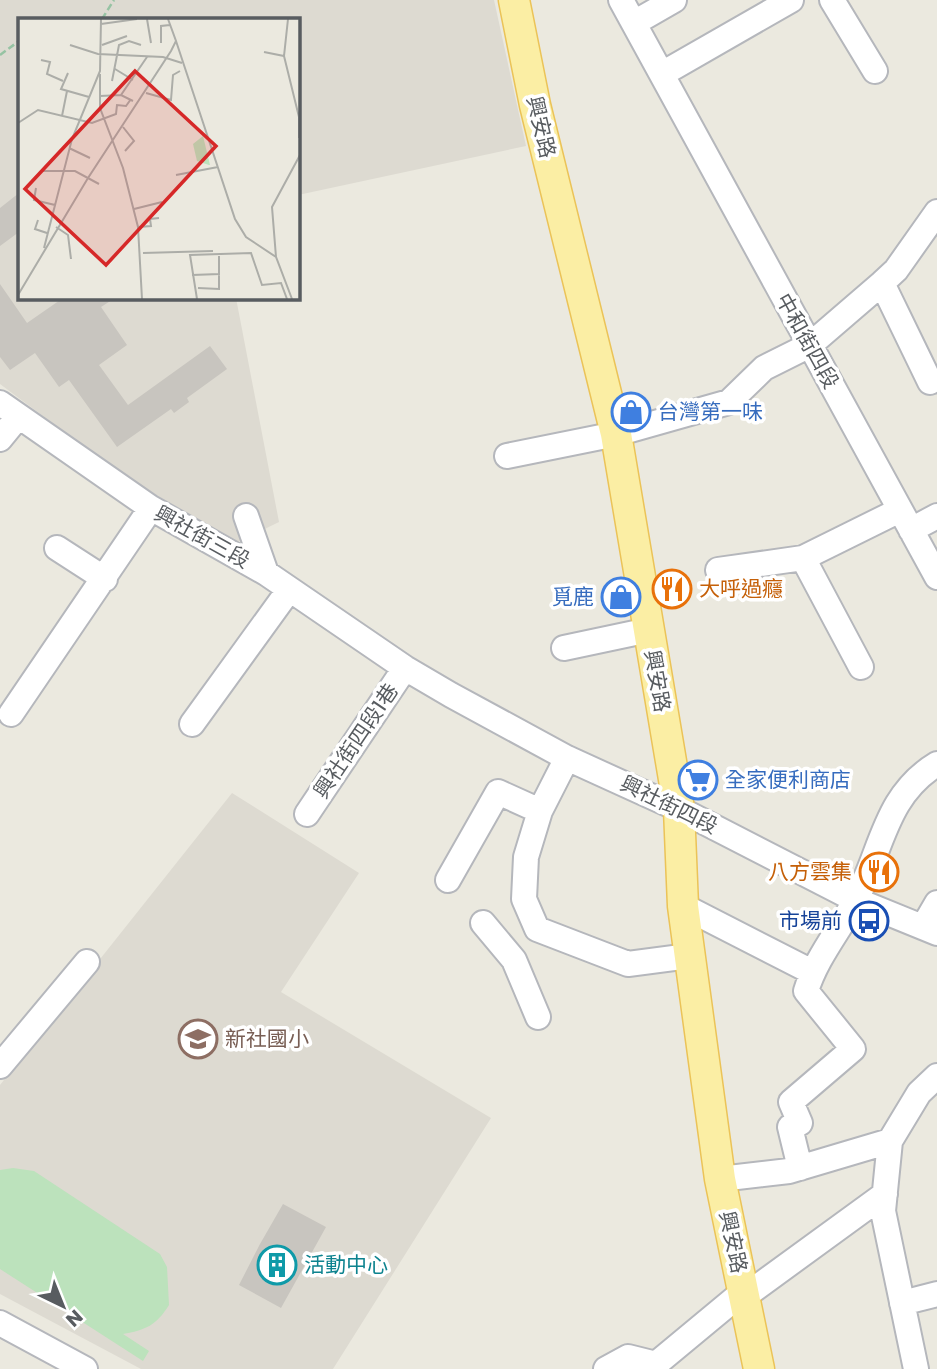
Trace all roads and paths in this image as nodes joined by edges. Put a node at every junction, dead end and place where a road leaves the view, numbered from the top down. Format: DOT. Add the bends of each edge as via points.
graph roads {
  1 [pos="114,0"];
  2 [pos="514,0"];
  3 [pos="621,0"];
  4 [pos="674,0"];
  5 [pos="791,0"];
  6 [pos="832,0"];
  7 [pos="103,18"];
  8 [pos="634,23"];
  9 [pos="18,42"];
  10 [pos="0,55"];
  11 [pos="875,71"];
  12 [pos="662,74"];
  13 [pos="937,212"];
  14 [pos="882,283"];
  15 [pos="810,345"];
  16 [pos="930,382"];
  17 [pos="9,410"];
  18 [pos="616,434"];
  19 [pos="0,439"];
  20 [pos="507,456"];
  21 [pos="151,508"];
  22 [pos="246,516"];
  23 [pos="937,516"];
  24 [pos="906,520"];
  25 [pos="57,548"];
  26 [pos="803,558"];
  27 [pos="718,570"];
  28 [pos="266,573"];
  29 [pos="937,578"];
  30 [pos="105,579"];
  31 [pos="289,590"];
  32 [pos="649,630"];
  33 [pos="565,648"];
  34 [pos="861,667"];
  35 [pos="405,668"];
  36 [pos="11,714"];
  37 [pos="192,724"];
  38 [pos="567,758"];
  39 [pos="937,764"];
  40 [pos="679,809"];
  41 [pos="540,811"];
  42 [pos="307,814"];
  43 [pos="448,880"];
  44 [pos="856,900"];
  45 [pos="937,903"];
  46 [pos="682,906"];
  47 [pos="483,923"];
  48 [pos="930,930"];
  49 [pos="547,933"];
  50 [pos="689,956"];
  51 [pos="514,960"];
  52 [pos="87,962"];
  53 [pos="811,972"];
  54 [pos="538,1017"];
  55 [pos="0,1066"];
  56 [pos="937,1076"];
  57 [pos="890,1141"];
  58 [pos="800,1168"];
  59 [pos="720,1179"];
  60 [pos="885,1194"];
  61 [pos="745,1294"];
  62 [pos="937,1294"];
  63 [pos="902,1303"];
  64 [pos="0,1324"];
  65 [pos="85,1369"];
  66 [pos="606,1369"];
  67 [pos="760,1369"];
  68 [pos="916,1369"];
  1 -- 7 [label="path"];
  2 -- 18 [label="main road, 興安路" via="535,105"];
  3 -- 8 [label="street, 中和街四段"];
  4 -- 8 [label="street"];
  5 -- 12 [label="street"];
  6 -- 11 [label="street"];
  8 -- 12 [label="street, 中和街四段"];
  9 -- 10 [label="path"];
  12 -- 15 [label="street, 中和街四段"];
  13 -- 14 [label="street"];
  14 -- 15 [label="street"];
  14 -- 16 [label="street"];
  15 -- 18 [label="street" via="764,368 729,402"];
  15 -- 24 [label="street, 中和街四段"];
  17 -- 19 [label="street"];
  17 -- 21 [label="street, 興社街三段"];
  18 -- 20 [label="street"];
  18 -- 32 [label="main road, 興安路"];
  21 -- 28 [label="street, 興社街三段"];
  21 -- 30 [label="street"];
  22 -- 28 [label="street"];
  23 -- 24 [label="street"];
  24 -- 26 [label="street"];
  24 -- 29 [label="street, 中和街四段"];
  25 -- 30 [label="street"];
  26 -- 27 [label="street"];
  26 -- 34 [label="street"];
  28 -- 31 [label="street, 興社街三段"];
  30 -- 36 [label="street"];
  31 -- 35 [label="street, 興社街三段"];
  31 -- 37 [label="street"];
  32 -- 33 [label="street"];
  32 -- 40 [label="main road, 興安路"];
  35 -- 38 [label="street, 興社街四段"];
  35 -- 42 [label="street, 興社街四段1巷"];
  38 -- 40 [label="street, 興社街四段"];
  38 -- 41 [label="street"];
  39 -- 44 [label="street" via="901,796 890,814"];
  40 -- 44 [label="street, 興社街四段"];
  40 -- 46 [label="main road, 興安路"];
  41 -- 43 [label="street" via="498,792"];
  41 -- 49 [label="street" via="526,857 524,899 537,929"];
  44 -- 48 [label="street, 興社街四段"];
  44 -- 53 [label="street"];
  45 -- 48 [label="street"];
  46 -- 50 [label="main road, 興安路"];
  46 -- 53 [label="street"];
  47 -- 51 [label="street"];
  49 -- 50 [label="street" via="628,964"];
  49 -- 51 [label="street"];
  50 -- 59 [label="main road, 興安路"];
  51 -- 54 [label="street"];
  52 -- 55 [label="street"];
  53 -- 58 [label="street" via="806,991 853,1049 791,1102 800,1123 790,1127"];
  56 -- 57 [label="street" via="919,1093"];
  57 -- 58 [label="street"];
  57 -- 60 [label="street"];
  58 -- 59 [label="street"];
  59 -- 61 [label="main road, 興安路"];
  60 -- 61 [label="street"];
  60 -- 63 [label="street" via="883,1211"];
  61 -- 66 [label="street" via="656,1364 628,1357"];
  61 -- 67 [label="main road, 興安路"];
  62 -- 63 [label="street"];
  63 -- 68 [label="street"];
  64 -- 65 [label="street"];
}
